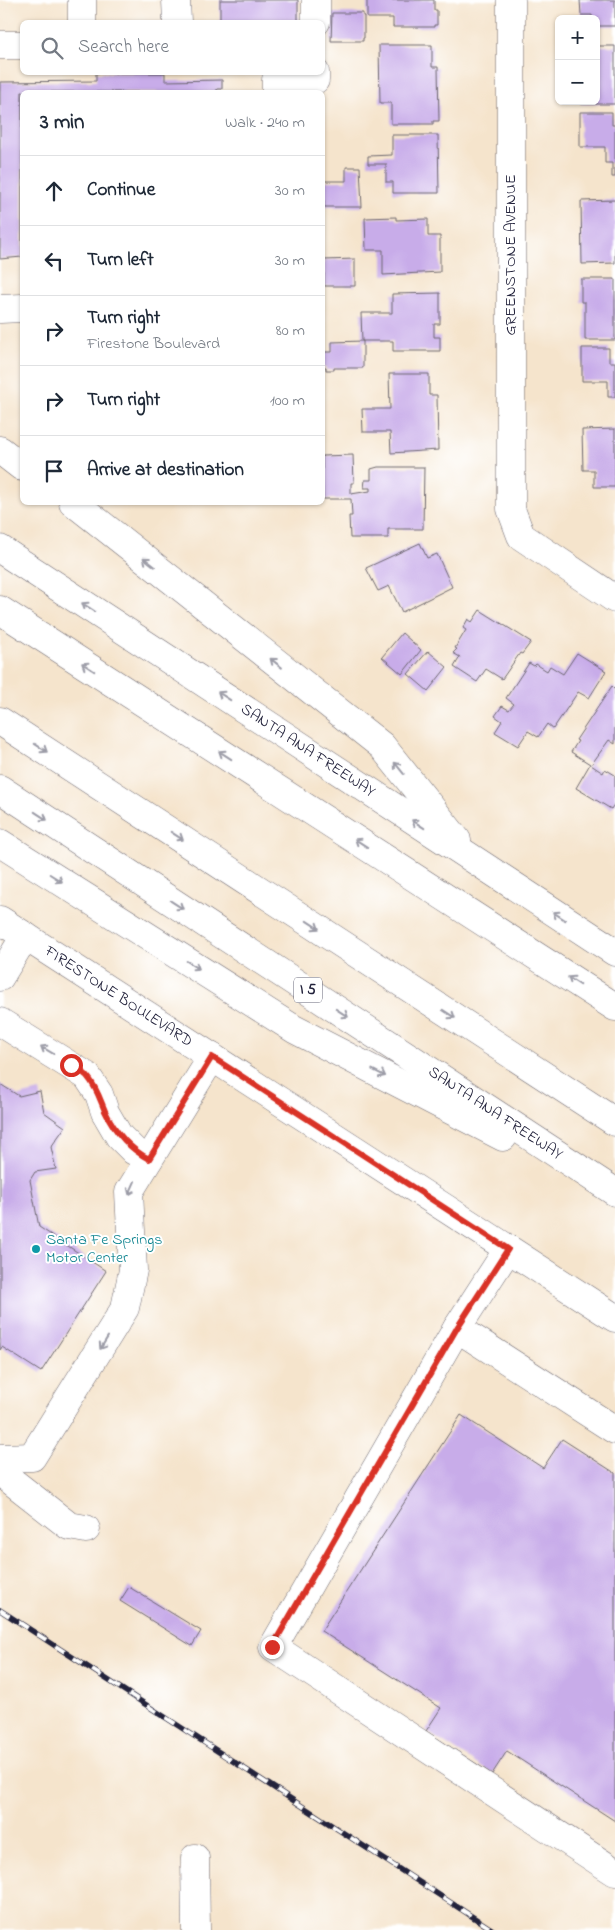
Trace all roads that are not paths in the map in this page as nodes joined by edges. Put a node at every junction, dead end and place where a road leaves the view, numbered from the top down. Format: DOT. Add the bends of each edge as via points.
graph roads {
  1 [pos="82,0"];
  2 [pos="176,0"];
  3 [pos="316,0"];
  4 [pos="511,0"];
  5 [pos="82,20"];
  6 [pos="177,20"];
  7 [pos="316,20"];
  8 [pos="0,45"];
  9 [pos="20,45"];
  10 [pos="316,75"];
  11 [pos="269,82"];
  12 [pos="0,308"];
  13 [pos="20,308"];
  14 [pos="0,450"];
  15 [pos="20,465"];
  16 [pos="77,505"];
  17 [pos="0,549"];
  18 [pos="615,599"];
  19 [pos="0,610"];
  20 [pos="0,721"];
  21 [pos="0,789"];
  22 [pos="0,843"];
  23 [pos="474,860"];
  24 [pos="0,920"];
  25 [pos="25,936"];
  26 [pos="615,952"];
  27 [pos="0,977"];
  28 [pos="615,1007"];
  29 [pos="0,1022"];
  30 [pos="212,1057"];
  31 [pos="615,1122"];
  32 [pos="149,1159"];
  33 [pos="615,1193"];
  34 [pos="508,1249"];
  35 [pos="615,1318"];
  36 [pos="457,1328"];
  37 [pos="615,1430"];
  38 [pos="0,1458"];
  39 [pos="0,1472"];
  40 [pos="86,1529"];
  41 [pos="195,1858"];
  42 [pos="615,1872"];
  43 [pos="196,1930"];
  1 -- 5 [label="main road"];
  2 -- 6 [label="main road"];
  3 -- 7 [label="main road"];
  4 -- 18 [label="main road, GREENSTONE AVENUE" via="511,509 522,536"];
  8 -- 9 [label="main road"];
  10 -- 11 [label="main road" via="315,80"];
  12 -- 13 [label="main road"];
  14 -- 15 [label="main road"];
  23 -- 16 [label="main road, one-way" via="382,746"];
  23 -- 17 [label="main road, SANTA ANA FREEWAY, one-way"];
  28 -- 19 [label="main road, one-way"];
  20 -- 31 [label="main road, one-way"];
  21 -- 33 [label="main road, SANTA ANA FREEWAY / I 5, one-way"];
  22 -- 33 [label="main road, one-way" via="294,1029"];
  26 -- 23 [label="main road, SANTA ANA FREEWAY, one-way"];
  24 -- 25 [label="main road, FIRESTONE BOULEVARD"];
  25 -- 27 [label="main road"];
  25 -- 30 [label="main road, FIRESTONE BOULEVARD"];
  32 -- 29 [label="main road, one-way" via="134,1151 119,1136 87,1076"];
  30 -- 32 [label="main road"];
  30 -- 34 [label="main road, FIRESTONE BOULEVARD"];
  32 -- 38 [label="main road, one-way" via="129,1192 133,1270 125,1308 32,1457"];
  34 -- 35 [label="main road, FIRESTONE BOULEVARD"];
  34 -- 36 [label="main road"];
  36 -- 37 [label="main road"];
  36 -- 42 [label="main road" via="272,1647"];
  39 -- 40 [label="main road" via="69,1526"];
  41 -- 43 [label="main road"];
}
